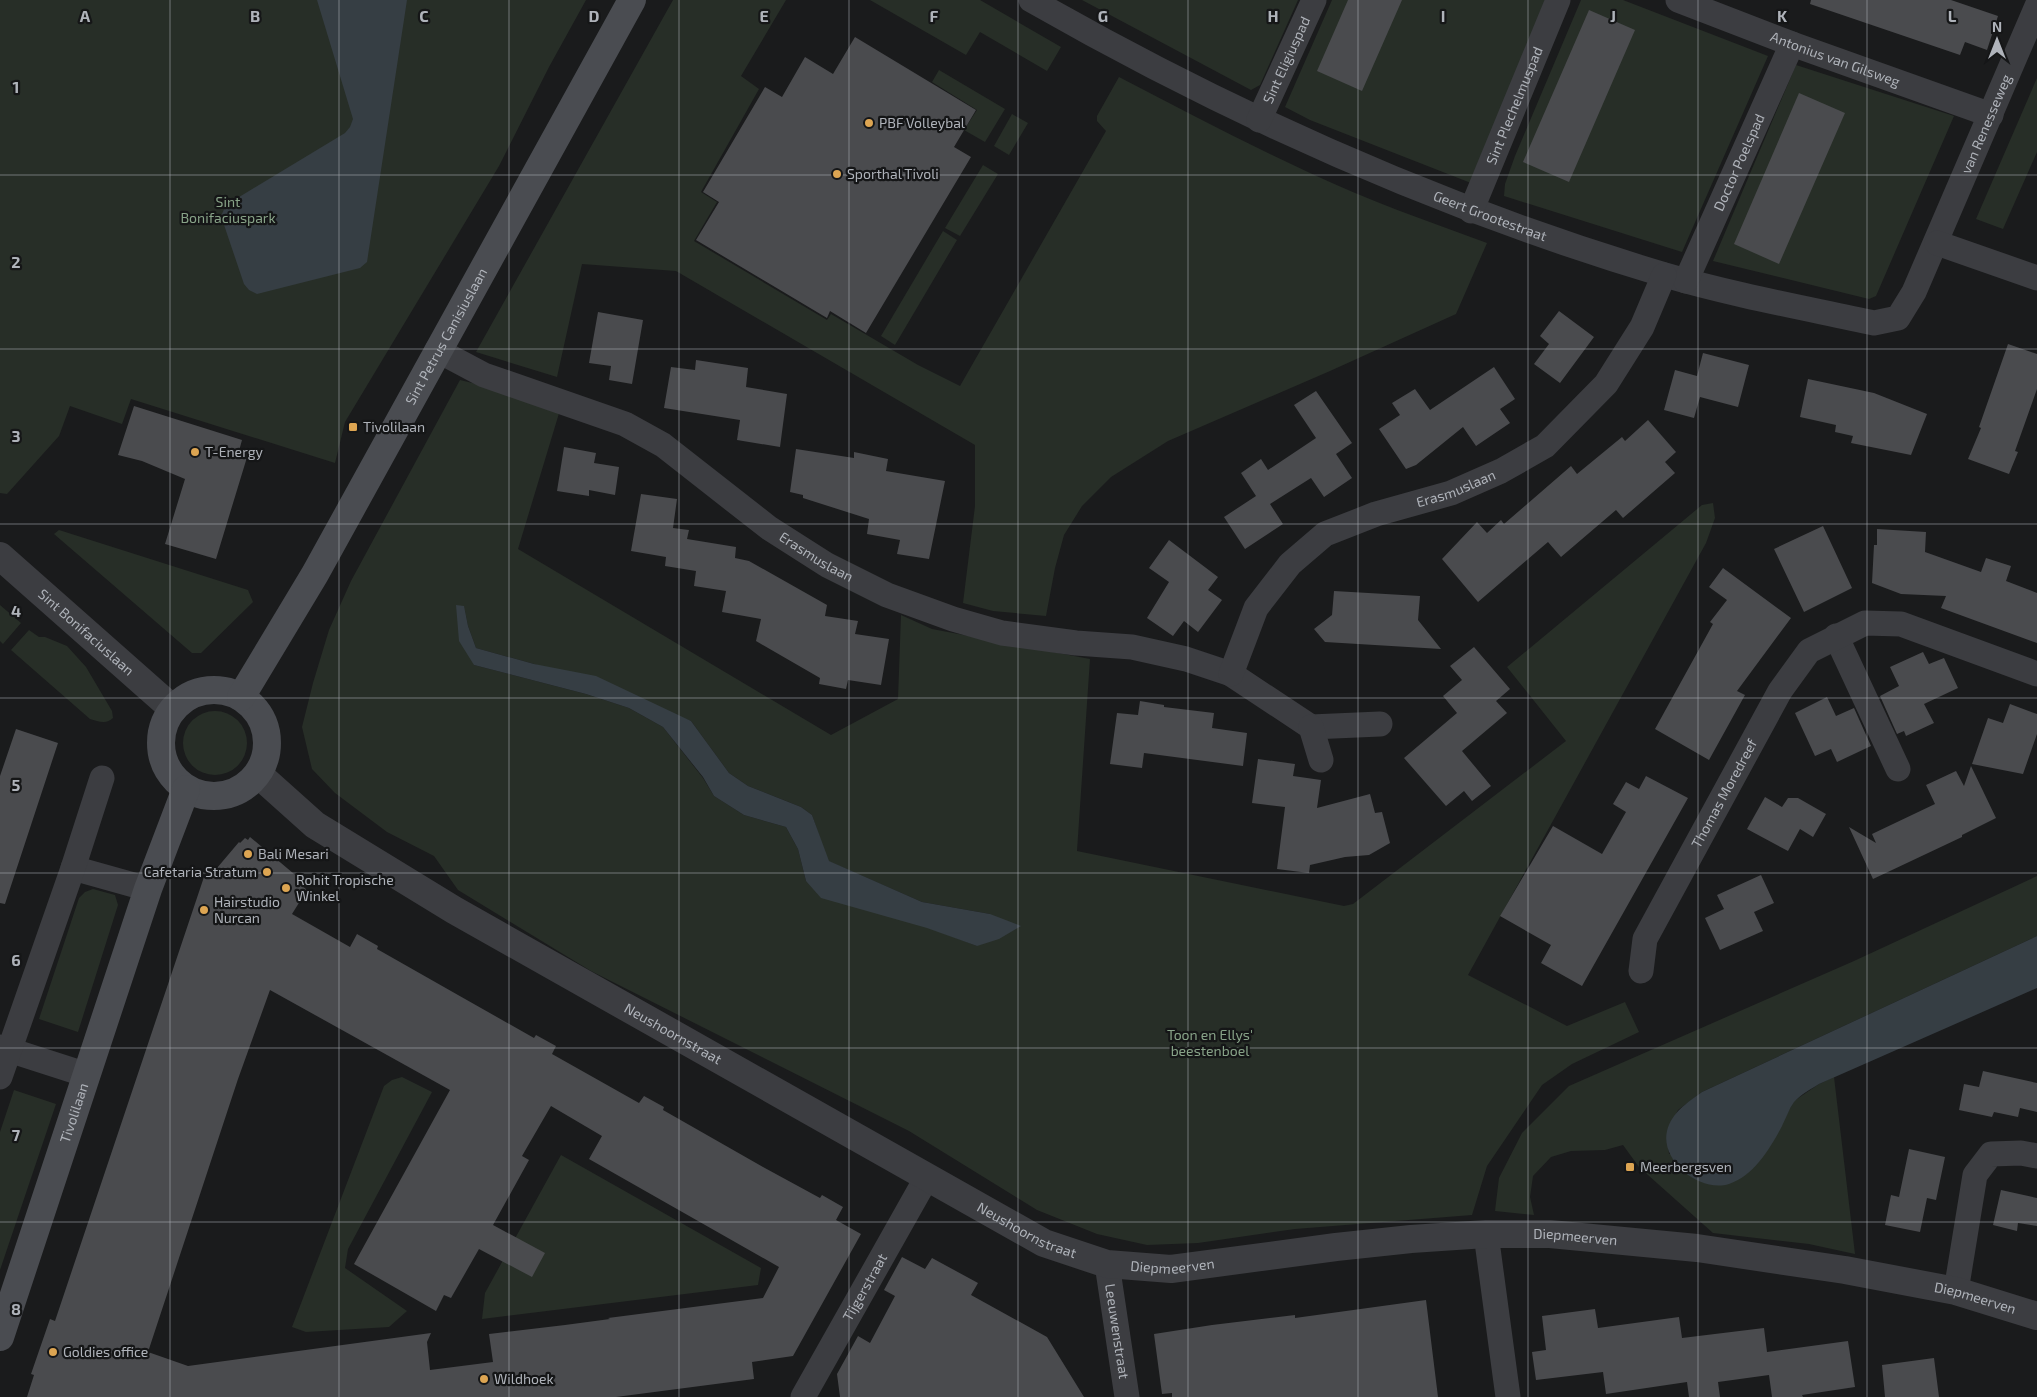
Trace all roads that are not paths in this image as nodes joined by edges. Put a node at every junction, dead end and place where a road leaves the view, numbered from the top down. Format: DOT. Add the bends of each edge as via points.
graph roads {
  1 [pos="632,0"];
  2 [pos="1314,0"];
  3 [pos="1558,0"];
  4 [pos="1678,0"];
  5 [pos="1033,1"];
  6 [pos="2037,6"];
  7 [pos="1719,8"];
  8 [pos="1792,44"];
  9 [pos="1991,115"];
  10 [pos="1259,120"];
  11 [pos="1471,211"];
  12 [pos="1937,243"];
  13 [pos="1675,278"];
  14 [pos="2037,278"];
  15 [pos="437,350"];
  16 [pos="0,556"];
  17 [pos="1836,636"];
  18 [pos="1231,674"];
  19 [pos="2037,674"];
  20 [pos="241,697"];
  21 [pos="173,709"];
  22 [pos="1380,724"];
  23 [pos="1311,727"];
  24 [pos="1321,760"];
  25 [pos="1898,769"];
  26 [pos="258,774"];
  27 [pos="102,778"];
  28 [pos="186,789"];
  29 [pos="73,868"];
  30 [pos="148,889"];
  31 [pos="1642,971"];
  32 [pos="4,1048"];
  33 [pos="87,1075"];
  34 [pos="0,1077"];
  35 [pos="2037,1156"];
  36 [pos="927,1177"];
  37 [pos="1486,1234"];
  38 [pos="1107,1264"];
  39 [pos="1956,1291"];
  40 [pos="2037,1316"];
  41 [pos="0,1337"];
  42 [pos="803,1397"];
  43 [pos="1127,1397"];
  44 [pos="1508,1397"];
  1 -- 15 [label="main road, Sint Petrus Canisiuslaan"];
  2 -- 10 [label="street, Sint Eligiuspad"];
  3 -- 11 [label="street, Sint Plechelmuspad"];
  4 -- 7 [label="street, Antonius van Gilsweg"];
  5 -- 10 [label="street, Geert Grootestraat"];
  6 -- 9 [label="street, van Renesseweg"];
  7 -- 8 [label="street, Antonius van Gilsweg"];
  8 -- 9 [label="street, Antonius van Gilsweg"];
  8 -- 13 [label="street, Doctor Poelspad"];
  9 -- 12 [label="street, van Renesseweg"];
  10 -- 11 [label="street, Geert Grootestraat"];
  11 -- 13 [label="street, Geert Grootestraat"];
  12 -- 13 [label="street, Geert Grootestraat" via="1898,318 1874,323"];
  12 -- 14 [label="street"];
  13 -- 18 [label="street, Erasmuslaan" via="1606,384 1545,446 1501,471 1451,493 1376,514 1325,534 1290,564 1256,608"];
  15 -- 18 [label="street, Erasmuslaan" via="484,375 625,424 662,445 769,528 827,565 887,595 1002,633 1132,647 1186,658"];
  15 -- 20 [label="main road, Sint Petrus Canisiuslaan" via="315,574"];
  16 -- 21 [label="street, Sint Bonifaciuslaan"];
  17 -- 19 [label="street, Thomas Moredreef" via="1865,623 1901,624"];
  17 -- 25 [label="street"];
  17 -- 31 [label="street, Thomas Moredreef" via="1809,651 1780,691 1645,939"];
  18 -- 23 [label="street, Erasmuslaan"];
  20 -- 21 [label="main road" via="224,691 205,691 187,697"];
  20 -- 26 [label="main road" via="264,724 265,758"];
  21 -- 28 [label="main road" via="164,725 161,752 172,777"];
  22 -- 23 [label="street"];
  23 -- 24 [label="street"];
  26 -- 28 [label="main road" via="247,786 232,794 217,797"];
  26 -- 36 [label="street, Neushoornstraat" via="315,825 454,910"];
  27 -- 29 [label="street"];
  28 -- 30 [label="main road, Tivolilaan"];
  29 -- 30 [label="street"];
  29 -- 32 [label="street"];
  30 -- 33 [label="main road, Tivolilaan"];
  32 -- 33 [label="street"];
  32 -- 34 [label="street"];
  33 -- 41 [label="main road, Tivolilaan"];
  35 -- 39 [label="street" via="1991,1154 1975,1175"];
  36 -- 38 [label="street, Neushoornstraat" via="1044,1243"];
  36 -- 42 [label="street, Tijgerstraat"];
  37 -- 38 [label="street, Diepmeerven" via="1336,1247 1171,1269"];
  37 -- 39 [label="street, Diepmeerven" via="1550,1234 1697,1248"];
  37 -- 44 [label="street"];
  38 -- 43 [label="street, Leeuwenstraat"];
  39 -- 40 [label="street, Diepmeerven"];
}
